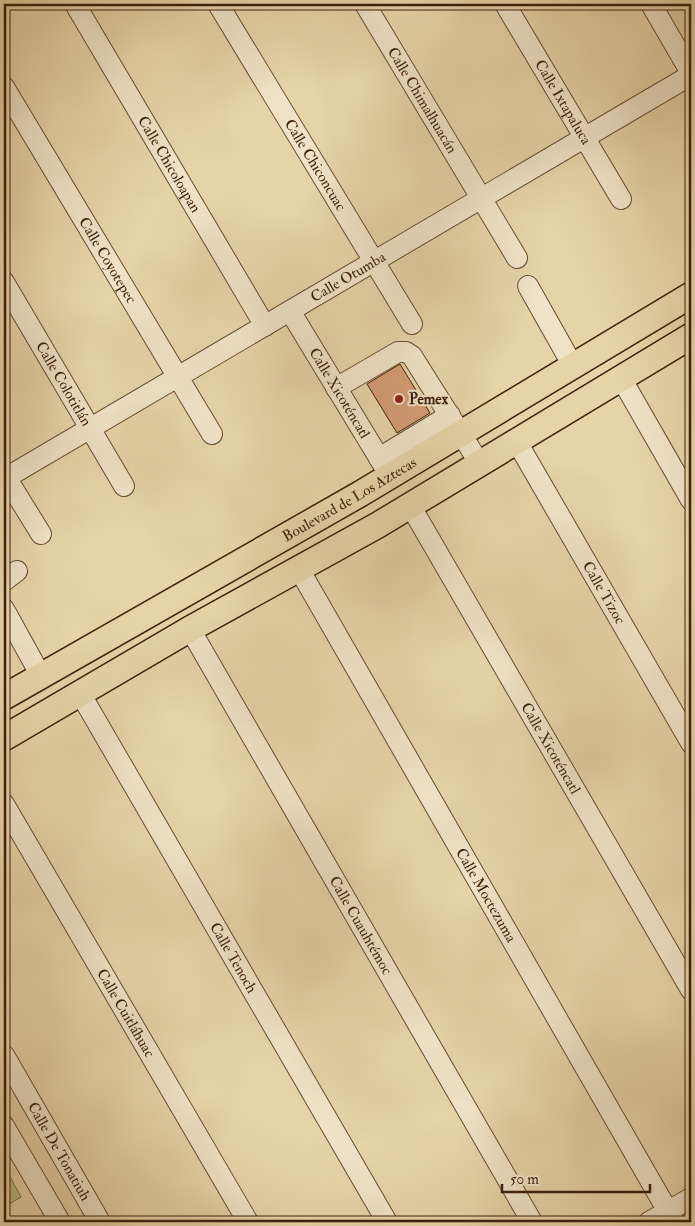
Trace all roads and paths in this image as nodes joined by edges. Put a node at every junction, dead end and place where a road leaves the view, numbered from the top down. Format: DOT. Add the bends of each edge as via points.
graph roads {
  1 [pos="75,4"];
  2 [pos="218,4"];
  3 [pos="365,4"];
  4 [pos="505,4"];
  5 [pos="651,4"];
  6 [pos="691,74"];
  7 [pos="4,87"];
  8 [pos="585,138"];
  9 [pos="481,198"];
  10 [pos="621,199"];
  11 [pos="517,258"];
  12 [pos="373,261"];
  13 [pos="4,282"];
  14 [pos="528,286"];
  15 [pos="691,295"];
  16 [pos="290,311"];
  17 [pos="412,324"];
  18 [pos="265,326"];
  19 [pos="691,336"];
  20 [pos="573,366"];
  21 [pos="178,376"];
  22 [pos="620,378"];
  23 [pos="342,384"];
  24 [pos="455,424"];
  25 [pos="91,428"];
  26 [pos="212,434"];
  27 [pos="517,442"];
  28 [pos="390,463"];
  29 [pos="480,464"];
  30 [pos="4,477"];
  31 [pos="124,486"];
  32 [pos="360,494"];
  33 [pos="691,500"];
  34 [pos="410,505"];
  35 [pos="378,525"];
  36 [pos="41,534"];
  37 [pos="299,568"];
  38 [pos="4,609"];
  39 [pos="190,629"];
  40 [pos="41,676"];
  41 [pos="80,693"];
  42 [pos="4,697"];
  43 [pos="4,738"];
  44 [pos="691,743"];
  45 [pos="4,804"];
  46 [pos="691,990"];
  47 [pos="4,1055"];
  48 [pos="4,1126"];
  49 [pos="691,1198"];
  50 [pos="670,1217"];
  51 [pos="60,1222"];
  52 [pos="100,1222"];
  53 [pos="248,1222"];
  54 [pos="387,1222"];
  55 [pos="532,1222"];
  56 [pos="649,1222"];
  1 -- 18 [label="street, Calle Chicoloapan"];
  2 -- 12 [label="street, Calle Chiconcuac"];
  3 -- 9 [label="street, Calle Chimalhuacán"];
  4 -- 8 [label="street, Calle Ixtapaluca"];
  5 -- 6 [label="street"];
  6 -- 8 [label="street, Calle Otumba"];
  7 -- 21 [label="street, Calle Coyotepec"];
  8 -- 9 [label="street, Calle Otumba"];
  8 -- 10 [label="street, Calle Ixtapaluca"];
  9 -- 11 [label="street, Calle Chimalhuacán"];
  9 -- 12 [label="street, Calle Otumba"];
  12 -- 16 [label="street, Calle Otumba"];
  12 -- 17 [label="street, Calle Chiconcuac"];
  13 -- 25 [label="street, Calle Colotitlán"];
  14 -- 20 [label="street"];
  15 -- 20 [label="main road, Boulevard de Los Aztecas"];
  16 -- 18 [label="street, Calle Otumba"];
  16 -- 23 [label="street, Calle Xicoténcatl"];
  18 -- 21 [label="street, Calle Otumba"];
  19 -- 22 [label="main road"];
  20 -- 24 [label="main road, Boulevard de Los Aztecas"];
  21 -- 25 [label="street, Calle Otumba"];
  21 -- 26 [label="street, Calle Coyotepec"];
  22 -- 27 [label="main road"];
  22 -- 33 [label="street"];
  23 -- 24 [label="street" via="398,352 406,352 412,356"];
  23 -- 28 [label="street, Calle Xicoténcatl"];
  24 -- 28 [label="main road, Boulevard de Los Aztecas"];
  24 -- 29 [label="street"];
  25 -- 30 [label="street, Calle Otumba"];
  25 -- 31 [label="street, Calle Colotitlán"];
  27 -- 29 [label="main road"];
  27 -- 44 [label="street, Calle Tizoc"];
  28 -- 32 [label="main road, Boulevard de Los Aztecas"];
  29 -- 34 [label="main road"];
  30 -- 36 [label="street"];
  32 -- 35 [label="main road"];
  32 -- 40 [label="main road, Boulevard de Los Aztecas"];
  34 -- 35 [label="main road"];
  34 -- 46 [label="street, Calle Xicoténcatl"];
  35 -- 37 [label="main road"];
  37 -- 39 [label="main road"];
  37 -- 50 [label="street, Calle Moctezuma"];
  38 -- 40 [label="street"];
  39 -- 41 [label="main road"];
  39 -- 55 [label="street, Calle Cuauhtémoc"];
  40 -- 42 [label="main road, Boulevard de Los Aztecas"];
  41 -- 43 [label="main road"];
  41 -- 54 [label="street, Calle Tenoch"];
  45 -- 53 [label="street, Calle Cuitláhuac"];
  47 -- 52 [label="street, Calle De Tonatiuh"];
  48 -- 51 [label="street"];
  49 -- 50 [label="street"];
  50 -- 56 [label="street"];
}
